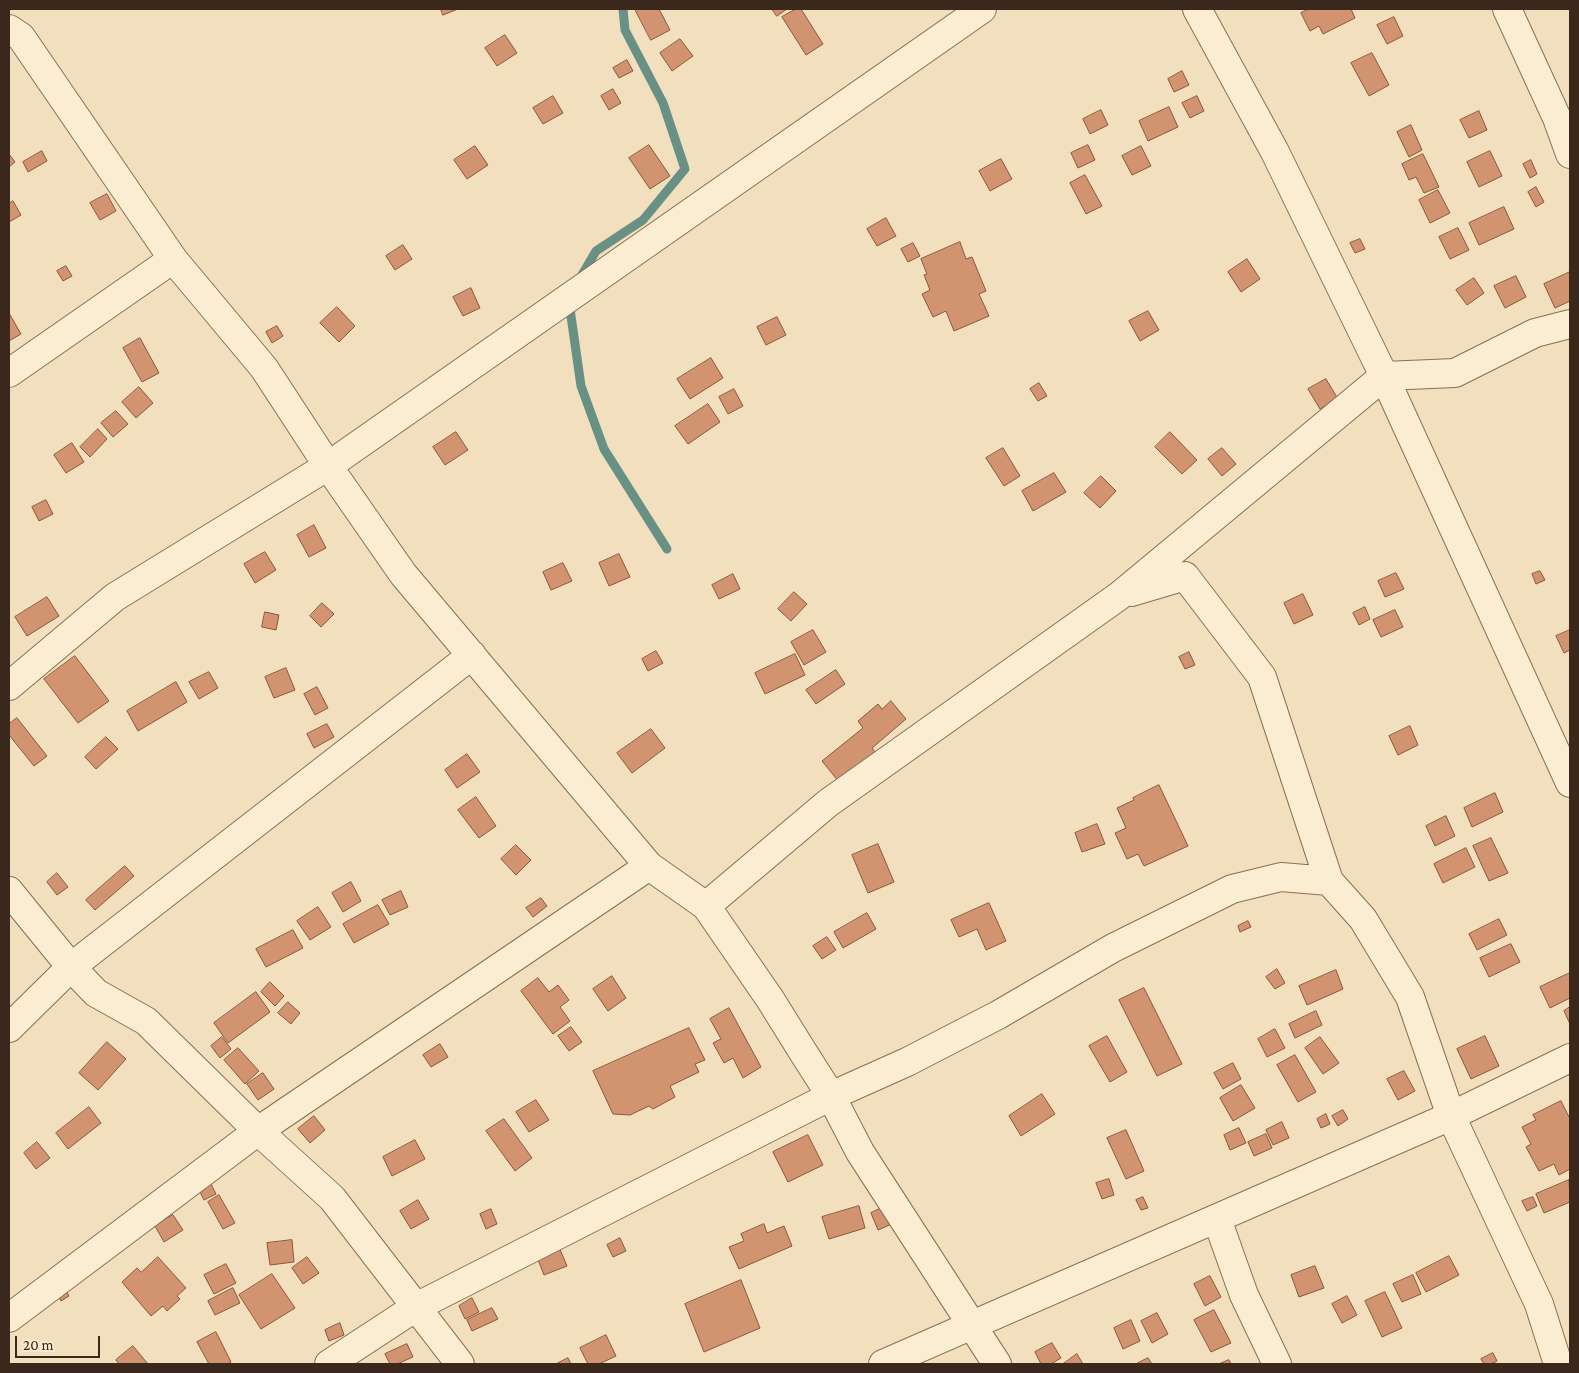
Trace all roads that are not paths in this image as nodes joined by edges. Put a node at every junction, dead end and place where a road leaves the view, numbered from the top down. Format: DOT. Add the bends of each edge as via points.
graph roads {
  1 [pos="13,9"];
  2 [pos="982,9"];
  3 [pos="1197,9"];
  4 [pos="1507,9"];
  5 [pos="9,12"];
  6 [pos="9,29"];
  7 [pos="1564,115"];
  8 [pos="1570,154"];
  9 [pos="173,259"];
  10 [pos="1570,324"];
  11 [pos="9,373"];
  12 [pos="1384,376"];
  13 [pos="328,466"];
  14 [pos="1119,596"];
  15 [pos="472,655"];
  16 [pos="9,686"];
  17 [pos="1569,779"];
  18 [pos="649,866"];
  19 [pos="1329,881"];
  20 [pos="9,891"];
  21 [pos="706,906"];
  22 [pos="70,966"];
  23 [pos="9,1028"];
  24 [pos="1570,1058"];
  25 [pos="831,1096"];
  26 [pos="1451,1116"];
  27 [pos="258,1131"];
  28 [pos="1216,1219"];
  29 [pos="416,1307"];
  30 [pos="9,1318"];
  31 [pos="973,1325"];
  32 [pos="329,1364"];
  33 [pos="460,1364"];
  34 [pos="883,1364"];
  35 [pos="997,1364"];
  36 [pos="1277,1364"];
  37 [pos="1558,1364"];
  1 -- 5 [label="street"];
  2 -- 13 [label="street"];
  3 -- 12 [label="street" via="1275,152"];
  4 -- 7 [label="street"];
  6 -- 9 [label="street" via="21,37"];
  7 -- 8 [label="street"];
  9 -- 11 [label="street"];
  9 -- 13 [label="street" via="264,368"];
  10 -- 12 [label="street" via="1535,333 1455,373"];
  12 -- 14 [label="street"];
  12 -- 17 [label="street"];
  13 -- 15 [label="street" via="404,574"];
  13 -- 16 [label="street" via="115,597"];
  14 -- 19 [label="street" via="1185,576 1262,677"];
  14 -- 21 [label="street" via="828,803"];
  15 -- 18 [label="street"];
  15 -- 22 [label="street"];
  18 -- 21 [label="street"];
  18 -- 27 [label="street"];
  19 -- 25 [label="street" via="1281,877 1232,889 1113,948 998,1016"];
  19 -- 26 [label="street" via="1363,919 1410,997"];
  20 -- 22 [label="street"];
  21 -- 25 [label="street"];
  22 -- 23 [label="street"];
  22 -- 27 [label="street" via="96,993 146,1021"];
  24 -- 26 [label="street"];
  25 -- 29 [label="street"];
  25 -- 31 [label="street" via="860,1152"];
  26 -- 28 [label="street"];
  26 -- 37 [label="street" via="1540,1304"];
  27 -- 29 [label="street" via="332,1198"];
  27 -- 30 [label="street"];
  28 -- 31 [label="street"];
  28 -- 36 [label="street" via="1244,1295"];
  29 -- 32 [label="street"];
  29 -- 33 [label="street"];
  31 -- 34 [label="street"];
  31 -- 35 [label="street"];
}
